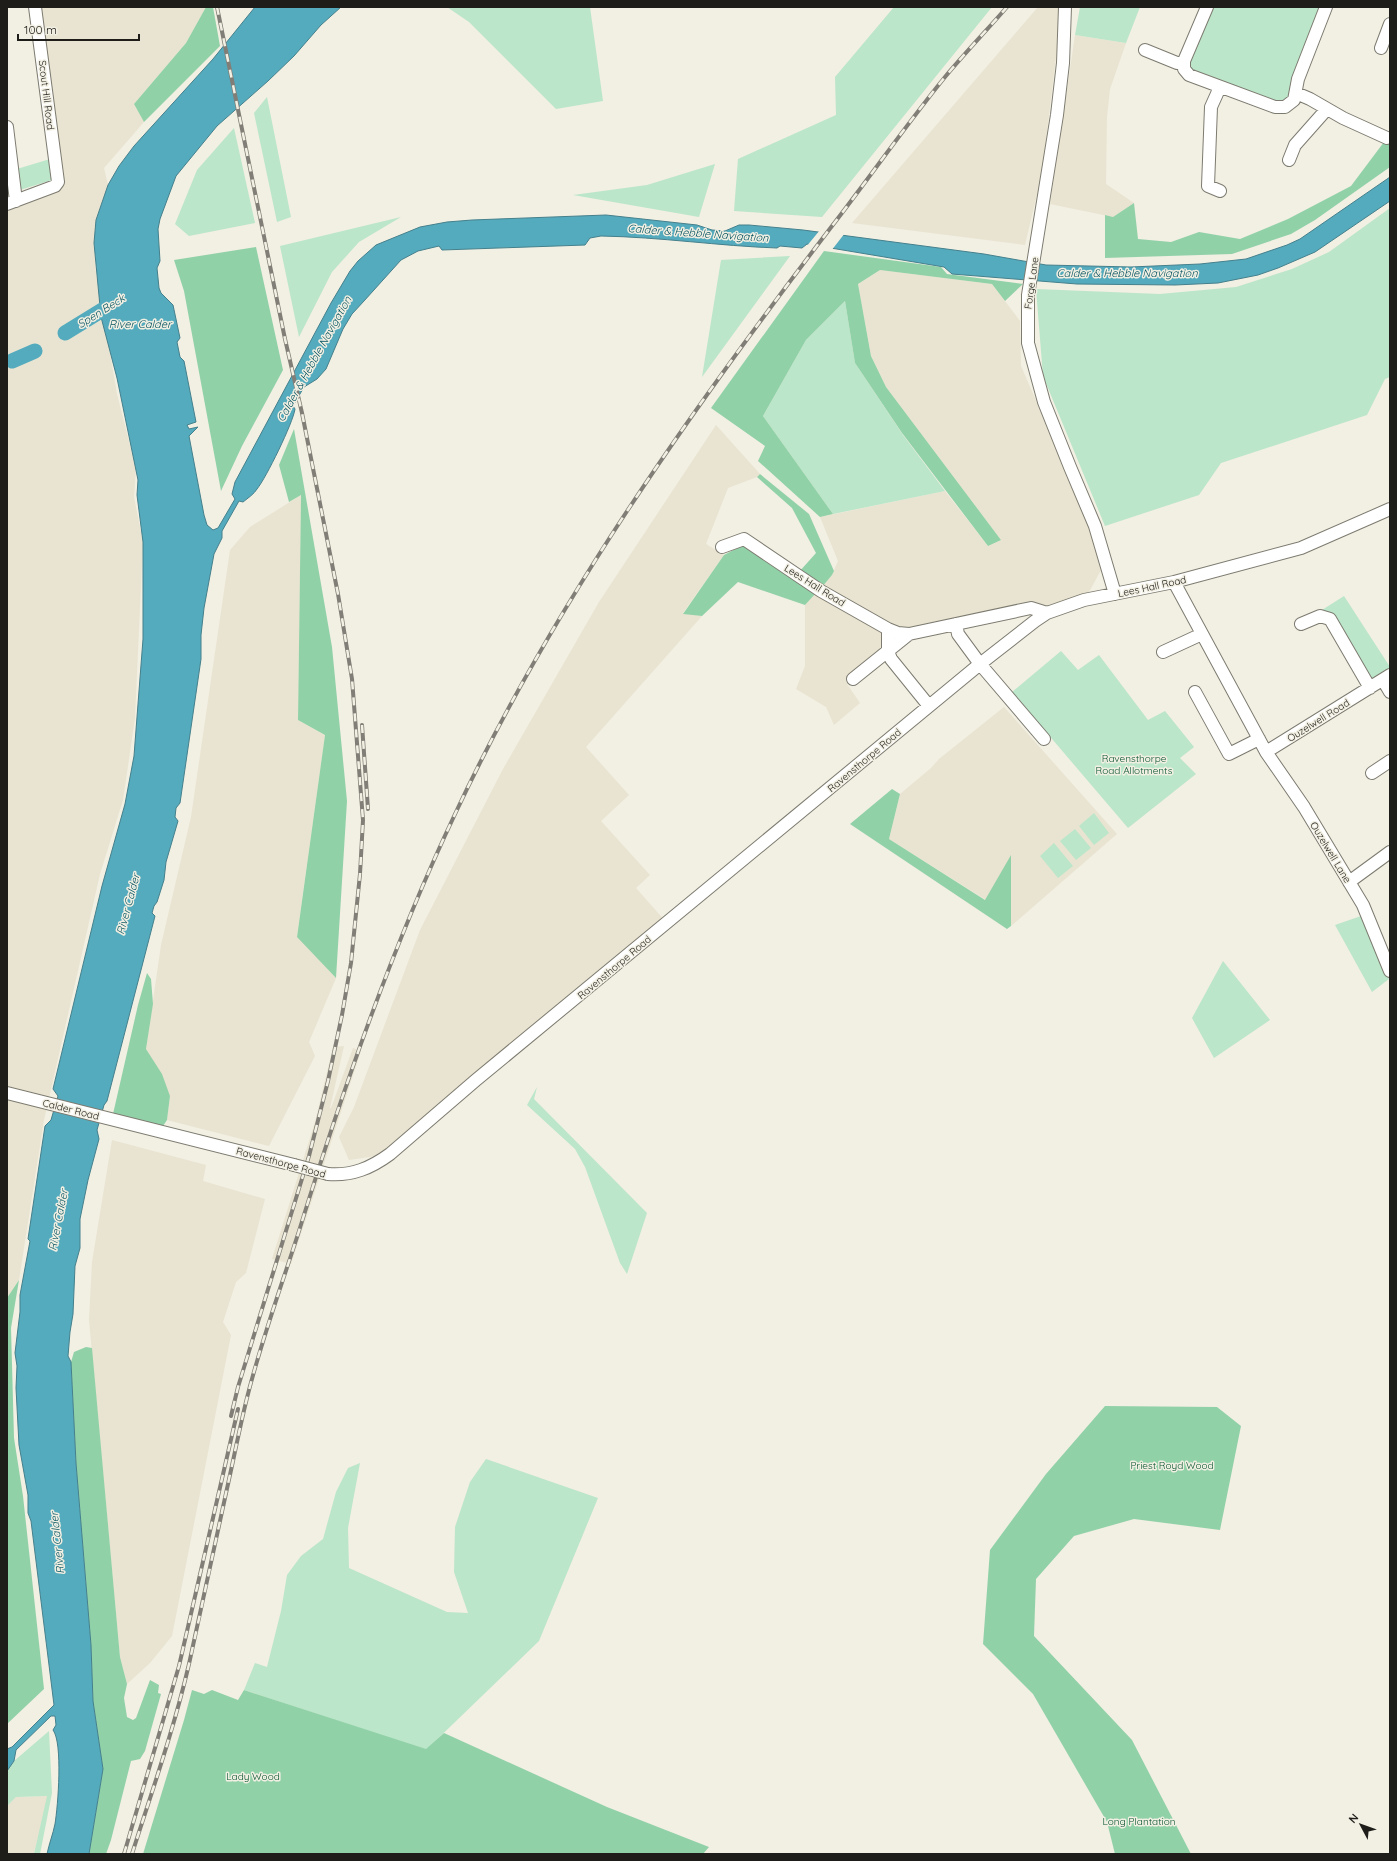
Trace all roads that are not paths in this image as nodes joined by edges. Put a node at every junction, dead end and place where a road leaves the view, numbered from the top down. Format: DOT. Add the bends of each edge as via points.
graph roads {
  1 [pos="35,7"];
  2 [pos="1064,7"];
  3 [pos="1206,7"];
  4 [pos="1326,7"];
  5 [pos="1390,24"];
  6 [pos="1380,48"];
  7 [pos="1145,50"];
  8 [pos="1184,62"];
  9 [pos="1220,87"];
  10 [pos="1296,93"];
  11 [pos="1326,110"];
  12 [pos="7,127"];
  13 [pos="1387,138"];
  14 [pos="1288,160"];
  15 [pos="1220,191"];
  16 [pos="11,203"];
  17 [pos="1390,509"];
  18 [pos="722,547"];
  19 [pos="1174,582"];
  20 [pos="1115,594"];
  21 [pos="1047,613"];
  22 [pos="956,624"];
  23 [pos="1301,624"];
  24 [pos="888,629"];
  25 [pos="909,634"];
  26 [pos="1202,634"];
  27 [pos="888,650"];
  28 [pos="1163,652"];
  29 [pos="980,664"];
  30 [pos="1387,678"];
  31 [pos="853,679"];
  32 [pos="1370,688"];
  33 [pos="1195,692"];
  34 [pos="1390,692"];
  35 [pos="929,706"];
  36 [pos="1044,739"];
  37 [pos="1259,739"];
  38 [pos="1266,752"];
  39 [pos="1390,761"];
  40 [pos="1372,773"];
  41 [pos="1390,852"];
  42 [pos="1349,882"];
  43 [pos="1390,971"];
  44 [pos="7,1093"];
  45 [pos="134,1124"];
  1 -- 16 [label="street, Scout Hill Road" via="58,182 55,186"];
  2 -- 20 [label="street, Forge Lane" via="1063,63 1029,286 1028,342 1044,402 1095,526"];
  3 -- 8 [label="street"];
  4 -- 10 [label="street" via="1298,79"];
  5 -- 6 [label="street"];
  7 -- 8 [label="street" via="1177,63"];
  8 -- 9 [label="street" via="1184,69 1189,75"];
  9 -- 10 [label="street" via="1275,108 1286,107 1294,100"];
  9 -- 15 [label="street" via="1212,107 1208,186"];
  10 -- 11 [label="street"];
  11 -- 13 [label="street"];
  11 -- 14 [label="street" via="1295,145"];
  12 -- 16 [label="street"];
  17 -- 19 [label="street, Lees Hall Road" via="1301,548"];
  18 -- 24 [label="street, Lees Hall Road" via="744,539 821,591"];
  19 -- 20 [label="street, Lees Hall Road"];
  19 -- 26 [label="street, Ouzelwell Lane"];
  20 -- 21 [label="street, Lees Hall Road" via="1084,600"];
  21 -- 22 [label="street, Lees Hall Road" via="1031,608"];
  21 -- 29 [label="street, Ravensthorpe Road"];
  22 -- 25 [label="street, Lees Hall Road"];
  22 -- 29 [label="street" via="958,634"];
  23 -- 32 [label="street" via="1320,616 1330,619"];
  24 -- 25 [label="street, Lees Hall Road"];
  24 -- 27 [label="street"];
  25 -- 27 [label="street, Lees Hall Road"];
  26 -- 28 [label="street"];
  26 -- 37 [label="street, Ouzelwell Lane"];
  27 -- 31 [label="street, Lees Hall Road"];
  27 -- 35 [label="street" via="891,659"];
  29 -- 35 [label="street, Ravensthorpe Road"];
  29 -- 36 [label="street"];
  30 -- 32 [label="street, Ouzelwell Road"];
  30 -- 34 [label="street"];
  32 -- 38 [label="street, Ouzelwell Road"];
  33 -- 37 [label="street" via="1229,754"];
  35 -- 45 [label="street, Ravensthorpe Road, bridge" via="385,1158 369,1168 343,1176 328,1174"];
  37 -- 38 [label="street, Ouzelwell Lane"];
  38 -- 42 [label="street, Ouzelwell Lane" via="1304,807"];
  39 -- 40 [label="street"];
  41 -- 42 [label="street"];
  42 -- 43 [label="street, Ouzelwell Lane" via="1363,905"];
  44 -- 45 [label="street, Calder Road"];
}
